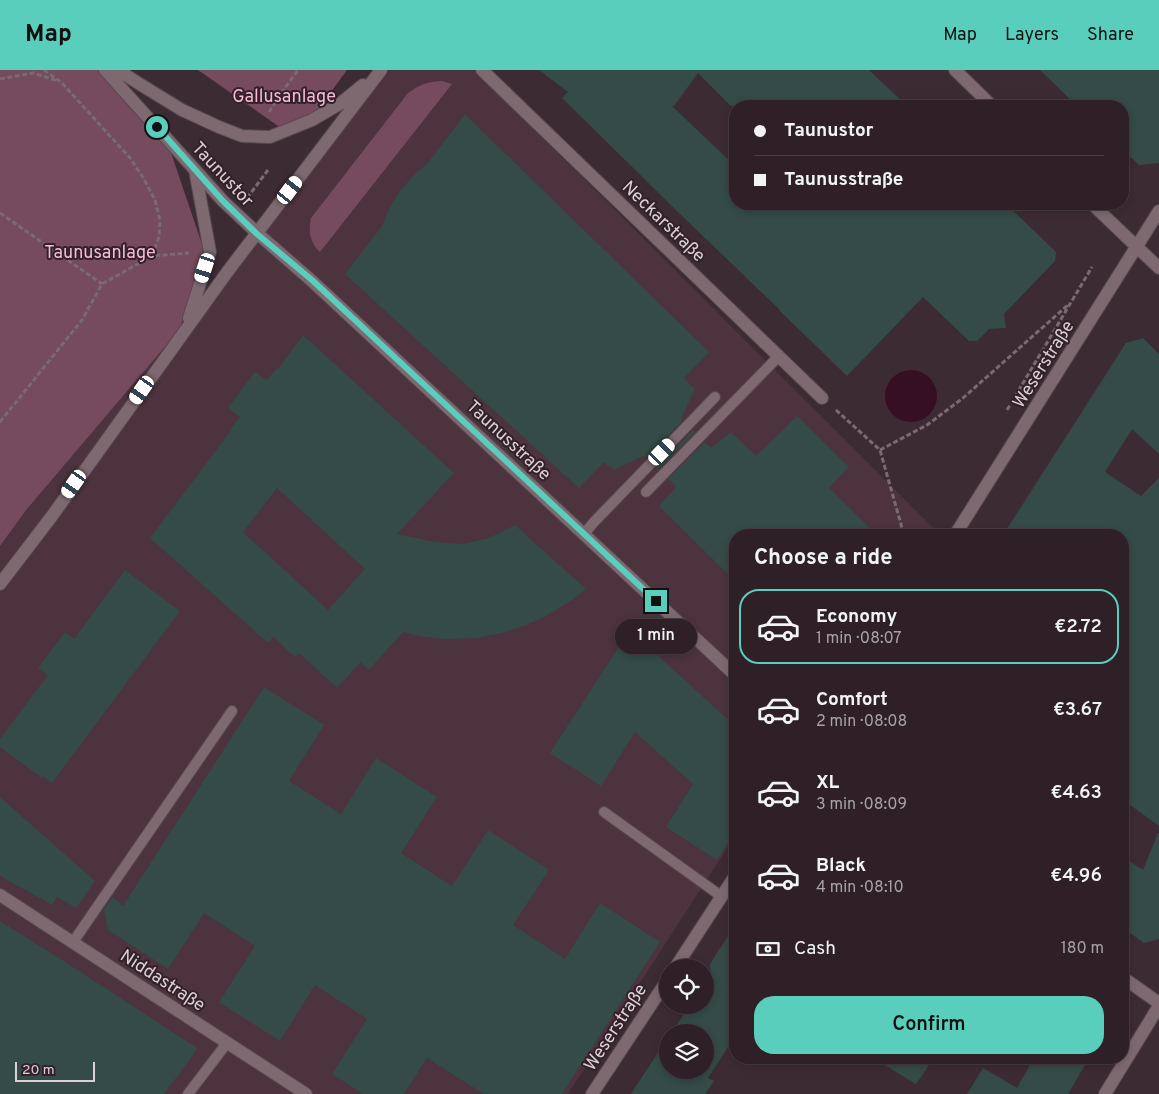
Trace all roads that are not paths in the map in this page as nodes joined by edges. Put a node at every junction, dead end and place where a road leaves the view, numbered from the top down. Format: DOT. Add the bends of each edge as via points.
graph roads {
  1 [pos="105,70"];
  2 [pos="118,70"];
  3 [pos="482,70"];
  4 [pos="955,70"];
  5 [pos="380,71"];
  6 [pos="986,100"];
  7 [pos="195,170"];
  8 [pos="1098,210"];
  9 [pos="1159,211"];
  10 [pos="257,234"];
  11 [pos="1136,246"];
  12 [pos="1159,268"];
  13 [pos="185,330"];
  14 [pos="779,356"];
  15 [pos="715,396"];
  16 [pos="822,398"];
  17 [pos="646,492"];
  18 [pos="959,529"];
  19 [pos="584,534"];
  20 [pos="0,584"];
  21 [pos="729,669"];
  22 [pos="232,712"];
  23 [pos="604,812"];
  24 [pos="729,885"];
  25 [pos="0,895"];
  26 [pos="722,896"];
  27 [pos="73,942"];
  28 [pos="681,959"];
  29 [pos="1129,982"];
  30 [pos="659,993"];
  31 [pos="1159,1004"];
  32 [pos="227,1043"];
  33 [pos="1129,1054"];
  34 [pos="1123,1064"];
  35 [pos="188,1094"];
  36 [pos="306,1094"];
  37 [pos="592,1094"];
  38 [pos="1105,1094"];
  1 -- 7 [label="main road, Taunustor"];
  2 -- 5 [label="main road" via="182,110 219,127 242,136 270,137 312,120 341,103"];
  3 -- 14 [label="main road, Neckarstraße"];
  4 -- 6 [label="main road"];
  5 -- 10 [label="main road"];
  7 -- 10 [label="main road, Taunustor"];
  7 -- 13 [label="main road" via="210,252"];
  8 -- 11 [label="main road"];
  9 -- 11 [label="main road, Weserstraße"];
  10 -- 13 [label="main road"];
  10 -- 19 [label="main road, Taunusstraße" via="312,280"];
  11 -- 12 [label="main road"];
  11 -- 18 [label="main road, Weserstraße"];
  13 -- 20 [label="main road"];
  14 -- 16 [label="main road, Neckarstraße"];
  14 -- 17 [label="lane"];
  15 -- 19 [label="lane"];
  19 -- 21 [label="main road, Taunusstraße"];
  22 -- 27 [label="lane"];
  23 -- 26 [label="lane"];
  24 -- 26 [label="main road"];
  25 -- 27 [label="main road, Niddastraße"];
  26 -- 28 [label="main road"];
  27 -- 32 [label="main road, Niddastraße"];
  29 -- 31 [label="main road"];
  30 -- 37 [label="main road, Weserstraße"];
  31 -- 33 [label="main road"];
  32 -- 35 [label="lane"];
  32 -- 36 [label="main road, Niddastraße"];
  34 -- 38 [label="main road"];
}
